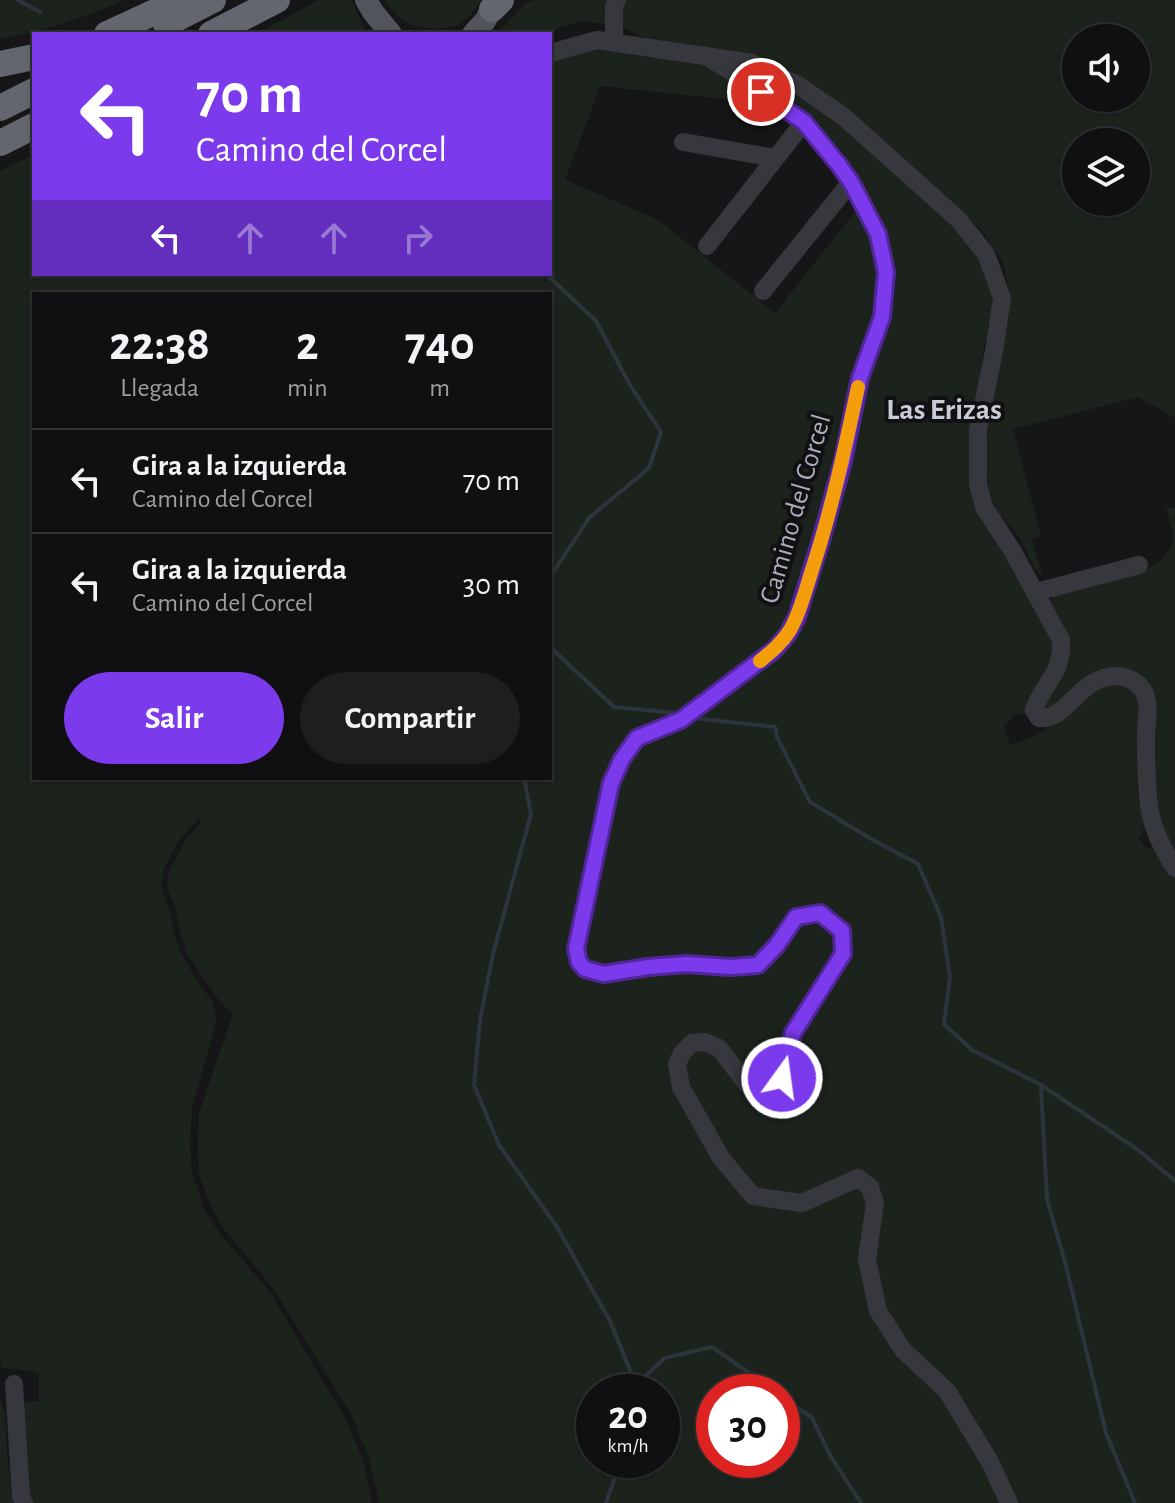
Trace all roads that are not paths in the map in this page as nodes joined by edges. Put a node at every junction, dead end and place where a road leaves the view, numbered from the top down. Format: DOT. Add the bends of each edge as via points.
graph roads {
  1 [pos="181,0"];
  2 [pos="213,0"];
  3 [pos="277,0"];
  4 [pos="366,0"];
  5 [pos="617,0"];
  6 [pos="496,3"];
  7 [pos="111,32"];
  8 [pos="150,32"];
  9 [pos="215,32"];
  10 [pos="389,32"];
  11 [pos="474,32"];
  12 [pos="614,42"];
  13 [pos="552,52"];
  14 [pos="706,56"];
  15 [pos="32,57"];
  16 [pos="0,64"];
  17 [pos="32,92"];
  18 [pos="0,108"];
  19 [pos="804,122"];
  20 [pos="32,127"];
  21 [pos="683,142"];
  22 [pos="0,143"];
  23 [pos="775,158"];
  24 [pos="851,182"];
  25 [pos="707,246"];
  26 [pos="763,291"];
  27 [pos="1139,565"];
  28 [pos="1036,592"];
  29 [pos="1173,860"];
  30 [pos="14,1384"];
  31 [pos="24,1503"];
  32 [pos="1009,1503"];
  1 -- 7 [label="highway"];
  2 -- 8 [label="highway"];
  3 -- 9 [label="highway"];
  4 -- 10 [label="main road"];
  5 -- 12 [label="street"];
  6 -- 11 [label="main road"];
  12 -- 13 [label="street" via="597,40"];
  12 -- 14 [label="street"];
  14 -- 19 [label="street, Camino del Corcel"];
  14 -- 28 [label="street" via="752,63 798,85 844,117 959,220 986,254 1002,298 978,430 978,484 984,507"];
  15 -- 16 [label="highway"];
  17 -- 18 [label="highway"];
  19 -- 23 [label="street"];
  19 -- 24 [label="street, Camino del Corcel"];
  20 -- 22 [label="highway"];
  21 -- 23 [label="street"];
  23 -- 25 [label="street"];
  24 -- 26 [label="street"];
  24 -- 32 [label="street, Camino del Corcel" via="878,234 886,272 882,317 860,378 843,461 797,617 774,650 681,720 637,738 622,759 611,783 576,949 585,969 604,974 686,964 731,967 758,965 796,917 820,913 842,931 843,954 793,1033 782,1078 771,1095 750,1088 719,1048 705,1042 692,1043 682,1053 677,1064 681,1087 721,1158 753,1196 802,1203 858,1178 870,1187 875,1203 867,1259 878,1311 903,1350 947,1391"];
  27 -- 28 [label="street"];
  28 -- 29 [label="street" via="1061,640 1062,653 1034,710 1039,718 1048,719 1100,679 1131,679 1142,688 1148,703 1149,807 1157,836"];
  30 -- 31 [label="street"];
}
